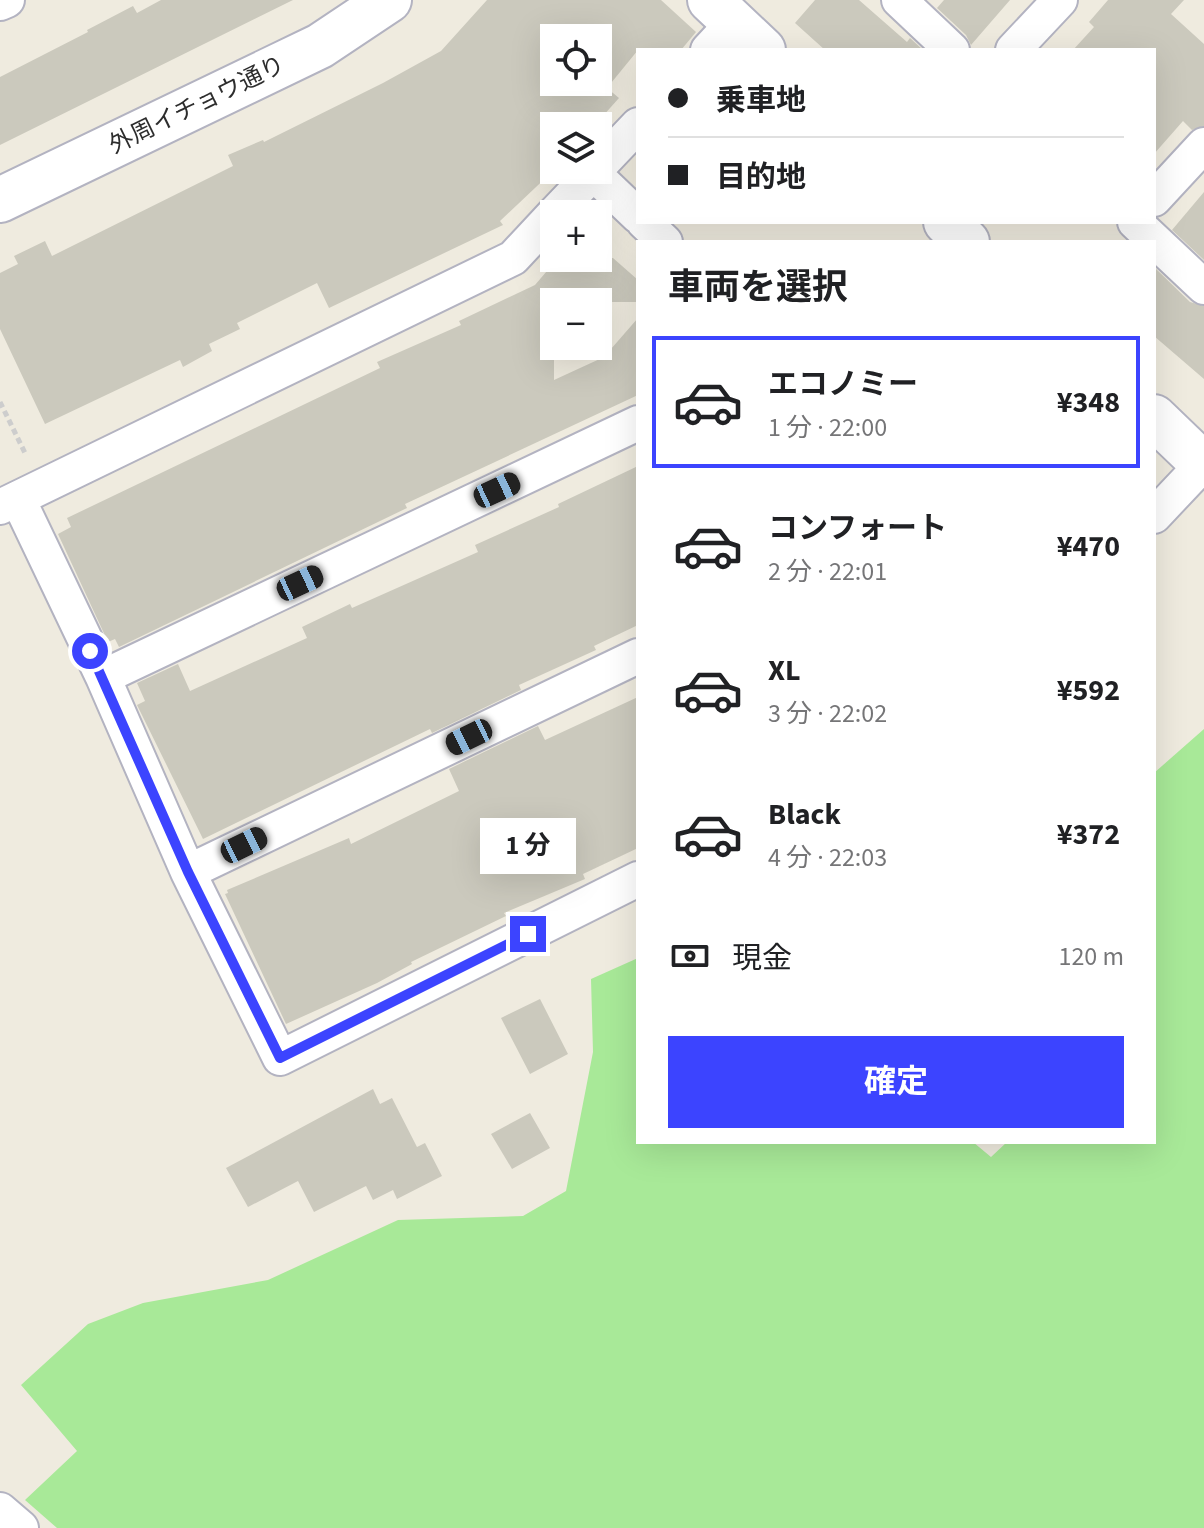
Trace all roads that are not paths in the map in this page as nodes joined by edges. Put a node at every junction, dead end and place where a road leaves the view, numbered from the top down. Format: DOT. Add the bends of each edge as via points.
graph roads {
  1 [pos="7,0"];
  2 [pos="389,0"];
  3 [pos="899,0"];
  4 [pos="1060,0"];
  5 [pos="0,3"];
  6 [pos="950,48"];
  7 [pos="1015,48"];
  8 [pos="636,127"];
  9 [pos="1204,145"];
  10 [pos="612,153"];
  11 [pos="583,184"];
  12 [pos="609,184"];
  13 [pos="1156,197"];
  14 [pos="0,200"];
  15 [pos="567,200"];
  16 [pos="636,214"];
  17 [pos="646,224"];
  18 [pos="948,224"];
  19 [pos="1137,224"];
  20 [pos="540,229"];
  21 [pos="663,240"];
  22 [pos="965,240"];
  23 [pos="1154,240"];
  24 [pos="1156,242"];
  25 [pos="1204,287"];
  26 [pos="1156,419"];
  27 [pos="636,424"];
  28 [pos="1204,463"];
  29 [pos="20,498"];
  30 [pos="1156,514"];
  31 [pos="636,657"];
  32 [pos="103,677"];
  33 [pos="188,872"];
  34 [pos="636,880"];
  35 [pos="0,1510"];
  36 [pos="21,1528"];
  1 -- 5 [label="street"];
  2 -- 14 [label="street, 外周イチョウ通り" via="320,46"];
  3 -- 6 [label="street"];
  4 -- 7 [label="street"];
  8 -- 10 [label="street"];
  9 -- 13 [label="street"];
  11 -- 15 [label="street"];
  12 -- 16 [label="street"];
  17 -- 21 [label="street"];
  18 -- 22 [label="street"];
  19 -- 23 [label="street"];
  20 -- 29 [label="street" via="513,258"];
  24 -- 25 [label="street"];
  26 -- 28 [label="street"];
  27 -- 32 [label="street"];
  28 -- 30 [label="street"];
  29 -- 32 [label="street"];
  31 -- 33 [label="street"];
  32 -- 33 [label="street"];
  33 -- 34 [label="street" via="280,1058"];
  35 -- 36 [label="street"];
}
